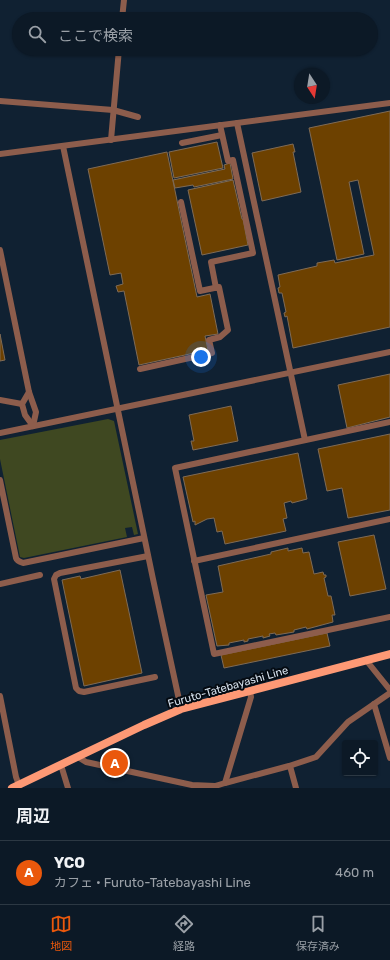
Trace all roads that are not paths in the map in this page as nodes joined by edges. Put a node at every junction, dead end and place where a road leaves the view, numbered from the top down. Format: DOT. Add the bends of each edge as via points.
graph roads {
  1 [pos="124,0"];
  2 [pos="123,12"];
  3 [pos="118,56"];
  4 [pos="0,101"];
  5 [pos="390,103"];
  6 [pos="113,110"];
  7 [pos="138,117"];
  8 [pos="237,123"];
  9 [pos="220,125"];
  10 [pos="222,135"];
  11 [pos="111,140"];
  12 [pos="182,143"];
  13 [pos="63,146"];
  14 [pos="0,154"];
  15 [pos="181,202"];
  16 [pos="0,250"];
  17 [pos="2,267"];
  18 [pos="216,288"];
  19 [pos="390,352"];
  20 [pos="140,369"];
  21 [pos="292,373"];
  22 [pos="29,392"];
  23 [pos="0,400"];
  24 [pos="22,404"];
  25 [pos="117,409"];
  26 [pos="390,422"];
  27 [pos="33,426"];
  28 [pos="0,433"];
  29 [pos="306,440"];
  30 [pos="0,480"];
  31 [pos="390,520"];
  32 [pos="144,538"];
  33 [pos="148,556"];
  34 [pos="194,561"];
  35 [pos="40,575"];
  36 [pos="0,584"];
  37 [pos="390,617"];
  38 [pos="390,654"];
  39 [pos="366,660"];
  40 [pos="155,676"];
  41 [pos="390,690"];
  42 [pos="250,691"];
  43 [pos="390,693"];
  44 [pos="0,696"];
  45 [pos="374,704"];
  46 [pos="181,709"];
  47 [pos="78,757"];
  48 [pos="390,758"];
  49 [pos="61,765"];
  50 [pos="290,766"];
  51 [pos="225,783"];
  52 [pos="16,786"];
  53 [pos="192,787"];
  54 [pos="68,788"];
  55 [pos="296,788"];
  1 -- 2 [label="street"];
  3 -- 6 [label="street"];
  4 -- 6 [label="street"];
  5 -- 8 [label="street"];
  6 -- 7 [label="street"];
  6 -- 11 [label="street"];
  8 -- 9 [label="street"];
  8 -- 21 [label="street"];
  9 -- 10 [label="street"];
  9 -- 11 [label="street"];
  10 -- 12 [label="street"];
  10 -- 18 [label="street" via="228,161 233,160 253,253 211,262"];
  11 -- 13 [label="street"];
  13 -- 14 [label="street"];
  13 -- 25 [label="street"];
  15 -- 18 [label="street" via="200,291"];
  16 -- 17 [label="street"];
  17 -- 22 [label="street"];
  18 -- 20 [label="street" via="219,287 228,330 220,337 209,340 212,353"];
  19 -- 21 [label="street"];
  21 -- 25 [label="street"];
  21 -- 29 [label="street"];
  22 -- 24 [label="street"];
  22 -- 27 [label="street" via="36,412"];
  23 -- 24 [label="street"];
  24 -- 27 [label="street" via="25,415"];
  25 -- 27 [label="street"];
  25 -- 32 [label="street"];
  26 -- 29 [label="street"];
  27 -- 28 [label="street"];
  29 -- 34 [label="street" via="175,468"];
  30 -- 32 [label="street" via="16,558 20,563"];
  31 -- 34 [label="street"];
  32 -- 33 [label="street"];
  33 -- 40 [label="street" via="60,573 54,579 76,688 79,691"];
  33 -- 46 [label="street"];
  34 -- 37 [label="street" via="214,654"];
  35 -- 36 [label="street"];
  38 -- 39 [label="main road, Furuto-Tatebayashi Line"];
  39 -- 41 [label="street"];
  39 -- 42 [label="main road, Furuto-Tatebayashi Line"];
  42 -- 46 [label="main road, Furuto-Tatebayashi Line"];
  42 -- 51 [label="street" via="251,697"];
  43 -- 45 [label="street"];
  44 -- 52 [label="street"];
  45 -- 48 [label="street"];
  45 -- 50 [label="street" via="348,722 316,757"];
  46 -- 47 [label="main road, Furuto-Tatebayashi Line"];
  47 -- 49 [label="main road, Furuto-Tatebayashi Line"];
  47 -- 53 [label="street" via="86,762"];
  49 -- 52 [label="main road, Furuto-Tatebayashi Line"];
  49 -- 54 [label="street"];
  50 -- 51 [label="street"];
  50 -- 55 [label="street"];
  51 -- 53 [label="street"];
}
